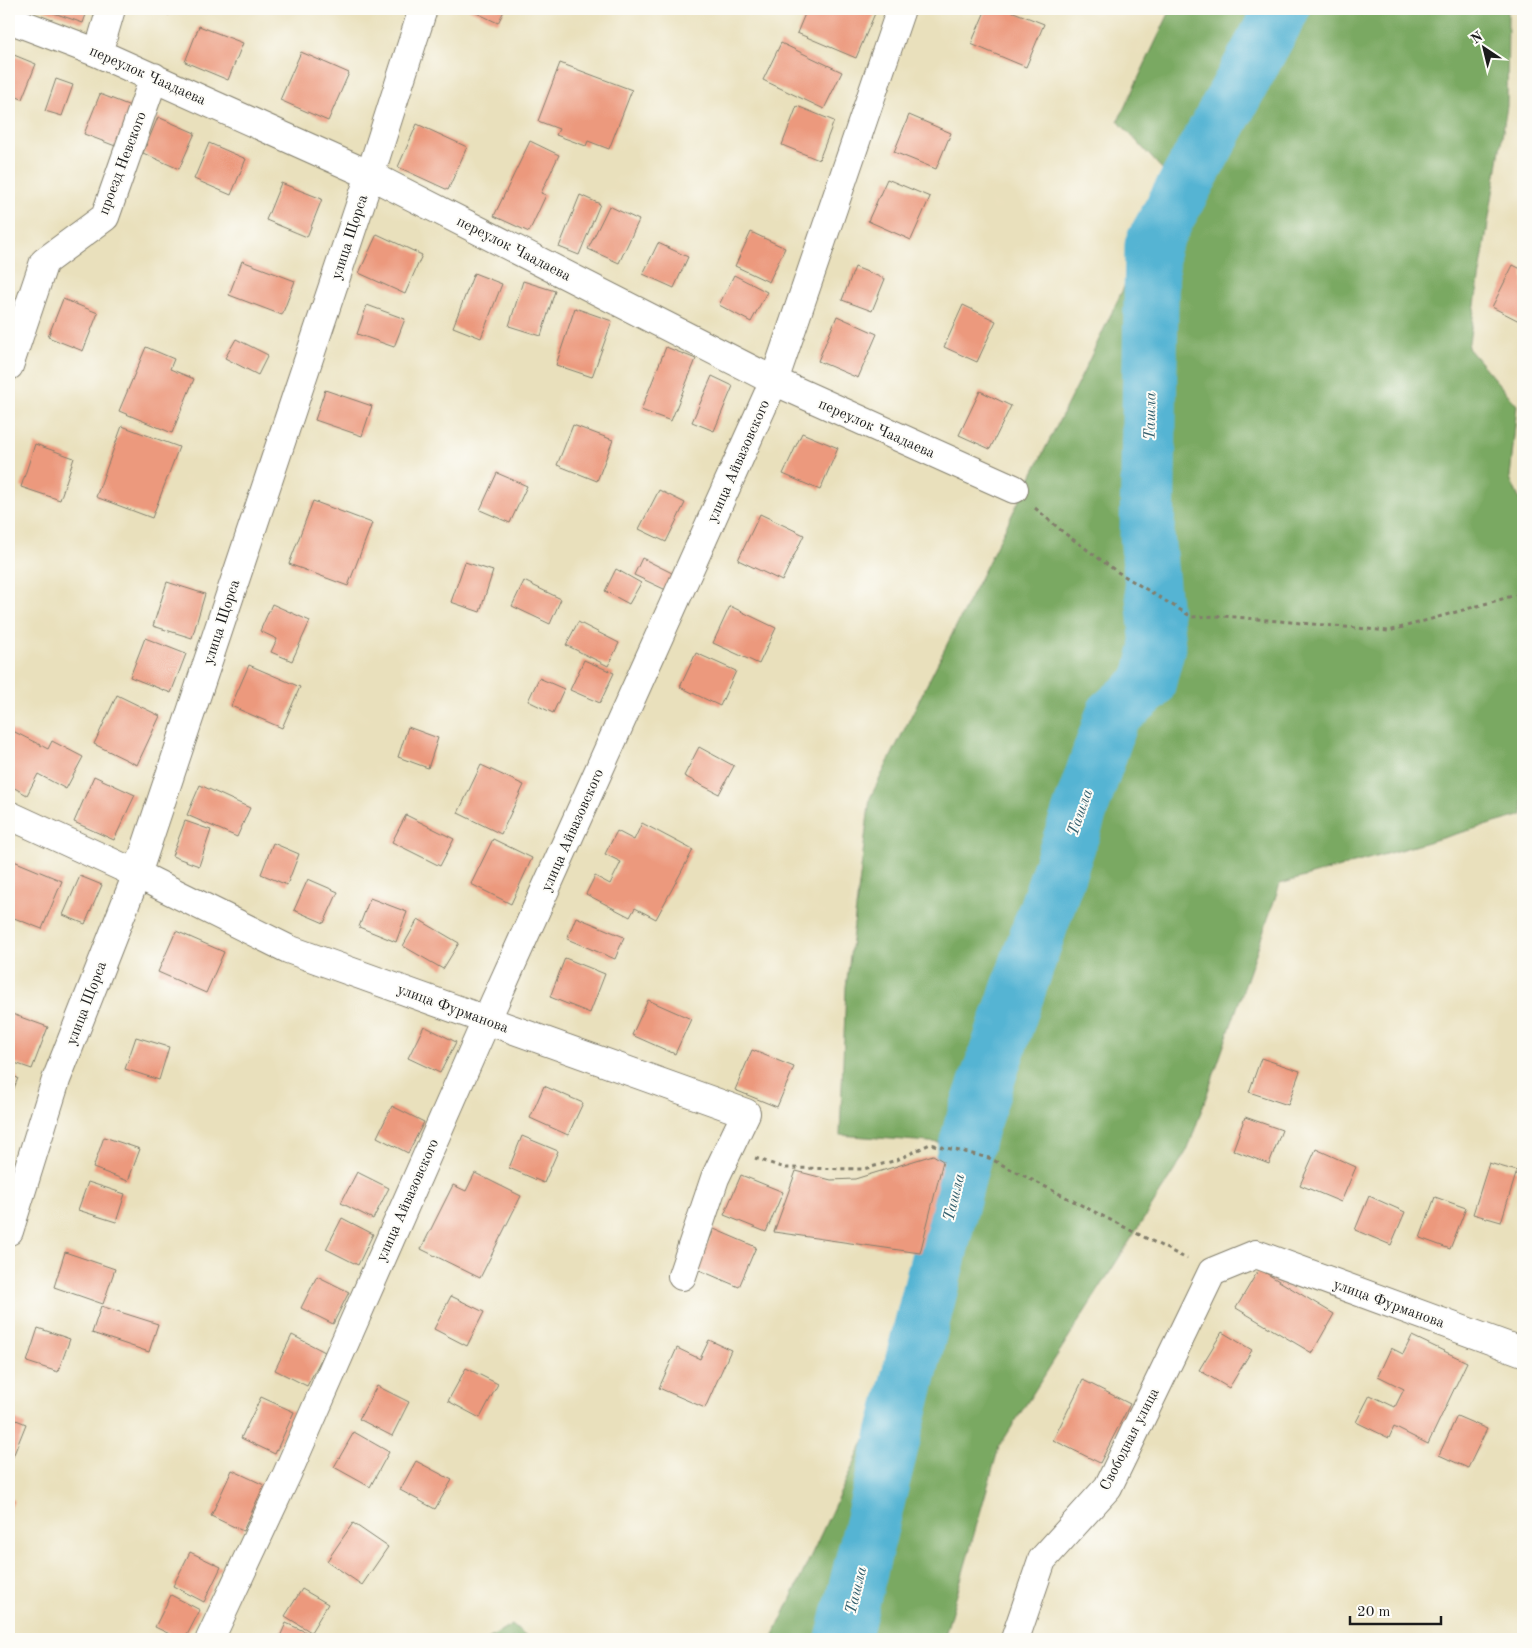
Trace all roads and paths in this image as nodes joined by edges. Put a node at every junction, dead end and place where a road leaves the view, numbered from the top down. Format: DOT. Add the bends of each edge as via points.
graph roads {
  1 [pos="111,9"];
  2 [pos="423,9"];
  3 [pos="902,9"];
  4 [pos="9,19"];
  5 [pos="98,53"];
  6 [pos="154,77"];
  7 [pos="370,175"];
  8 [pos="9,366"];
  9 [pos="774,381"];
  10 [pos="1014,489"];
  11 [pos="1523,594"];
  12 [pos="9,815"];
  13 [pos="137,874"];
  14 [pos="487,1019"];
  15 [pos="730,1146"];
  16 [pos="9,1231"];
  17 [pos="1212,1272"];
  18 [pos="682,1276"];
  19 [pos="1523,1352"];
  20 [pos="210,1639"];
  21 [pos="1015,1639"];
  1 -- 5 [label="street"];
  2 -- 7 [label="street, улица Щорса"];
  3 -- 9 [label="street, улица Айвазовского"];
  4 -- 5 [label="street, переулок Чаадаева"];
  5 -- 6 [label="street, переулок Чаадаева"];
  6 -- 7 [label="street, переулок Чаадаева"];
  6 -- 8 [label="street, проезд Невского" via="105,217 44,262"];
  7 -- 9 [label="street, переулок Чаадаева"];
  7 -- 13 [label="street, улица Щорса"];
  9 -- 10 [label="street, переулок Чаадаева"];
  9 -- 14 [label="street, улица Айвазовского"];
  10 -- 11 [label="path" via="1063,532 1116,571 1192,617 1224,616 1389,631"];
  12 -- 13 [label="street, улица Фурманова"];
  13 -- 14 [label="street, улица Фурманова" via="288,949"];
  13 -- 16 [label="street, улица Щорса" via="56,1080"];
  14 -- 15 [label="street, улица Фурманова" via="746,1113"];
  14 -- 20 [label="street, улица Айвазовского" via="287,1474"];
  15 -- 17 [label="path" via="785,1168 864,1169 897,1160 930,1144 989,1158"];
  15 -- 18 [label="street, улица Фурманова" via="715,1178"];
  17 -- 19 [label="street, улица Фурманова" via="1256,1254"];
  17 -- 21 [label="street, Свободная улица" via="1108,1487 1042,1560"];
}
